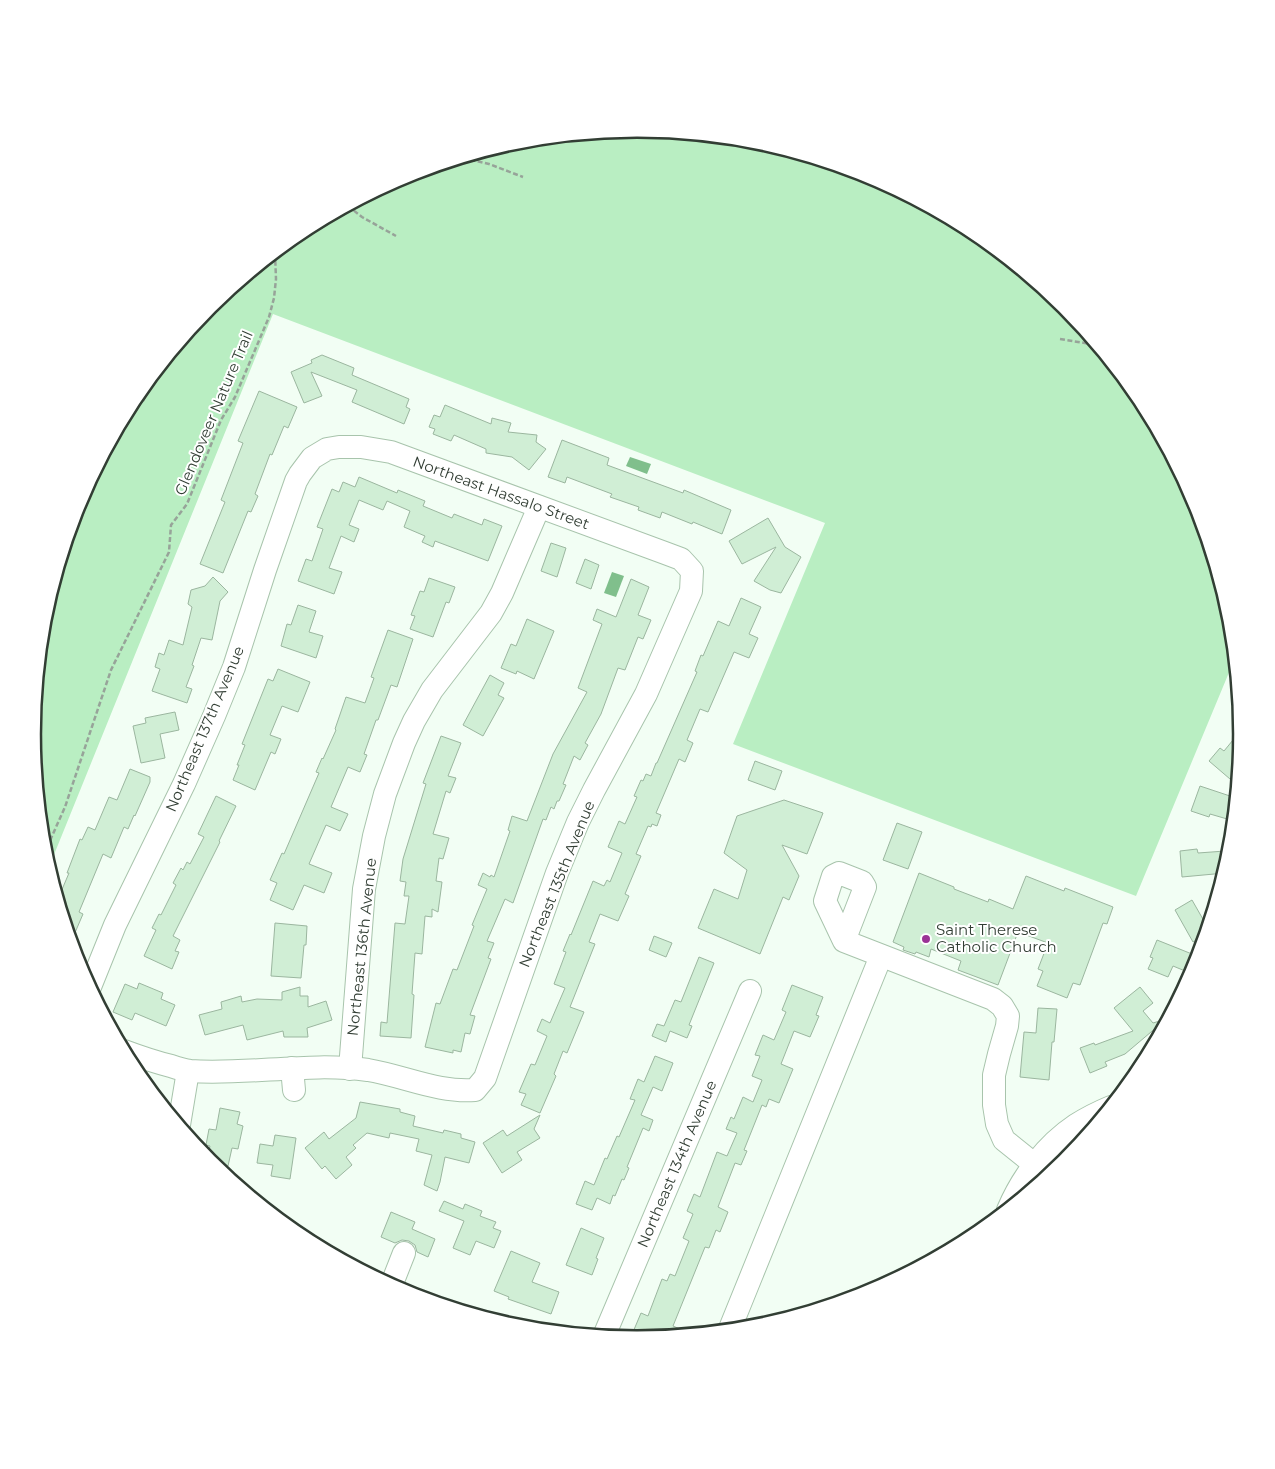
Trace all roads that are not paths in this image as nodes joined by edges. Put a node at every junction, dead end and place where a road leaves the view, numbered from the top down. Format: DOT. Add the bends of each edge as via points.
graph roads {
  1 [pos="306,466"];
  2 [pos="539,507"];
  3 [pos="692,571"];
  4 [pos="844,941"];
  5 [pos="881,956"];
  6 [pos="94,978"];
  7 [pos="750,991"];
  8 [pos="135,1055"];
  9 [pos="350,1069"];
  10 [pos="188,1071"];
  11 [pos="1097,1114"];
  12 [pos="180,1117"];
  13 [pos="1034,1164"];
  14 [pos="1015,1196"];
  15 [pos="404,1252"];
  16 [pos="395,1278"];
  17 [pos="732,1323"];
  18 [pos="607,1329"];
  1 -- 2 [label="street, Northeast Hassalo Street" via="327,449 339,447 391,452"];
  1 -- 6 [label="street, Northeast 137th Avenue" via="296,481 214,716 115,925"];
  2 -- 3 [label="street, Northeast Hassalo Street" via="681,560"];
  2 -- 9 [label="street, Northeast 136th Avenue" via="491,613 432,690 414,720 385,794 364,889"];
  3 -- 9 [label="street, Northeast 135th Avenue" via="691,591 646,694 578,822 557,873 485,1078 476,1090 462,1091"];
  4 -- 5 [label="street"];
  5 -- 13 [label="street" via="993,999 1002,1006 1008,1016 994,1077 996,1115 1004,1140"];
  5 -- 17 [label="street"];
  7 -- 18 [label="street, Northeast 134th Avenue"];
  8 -- 10 [label="street"];
  9 -- 10 [label="street" via="320,1067 293,1079 232,1071"];
  10 -- 12 [label="street"];
  11 -- 13 [label="street" via="1075,1126"];
  13 -- 14 [label="street"];
  15 -- 16 [label="street"];
}
